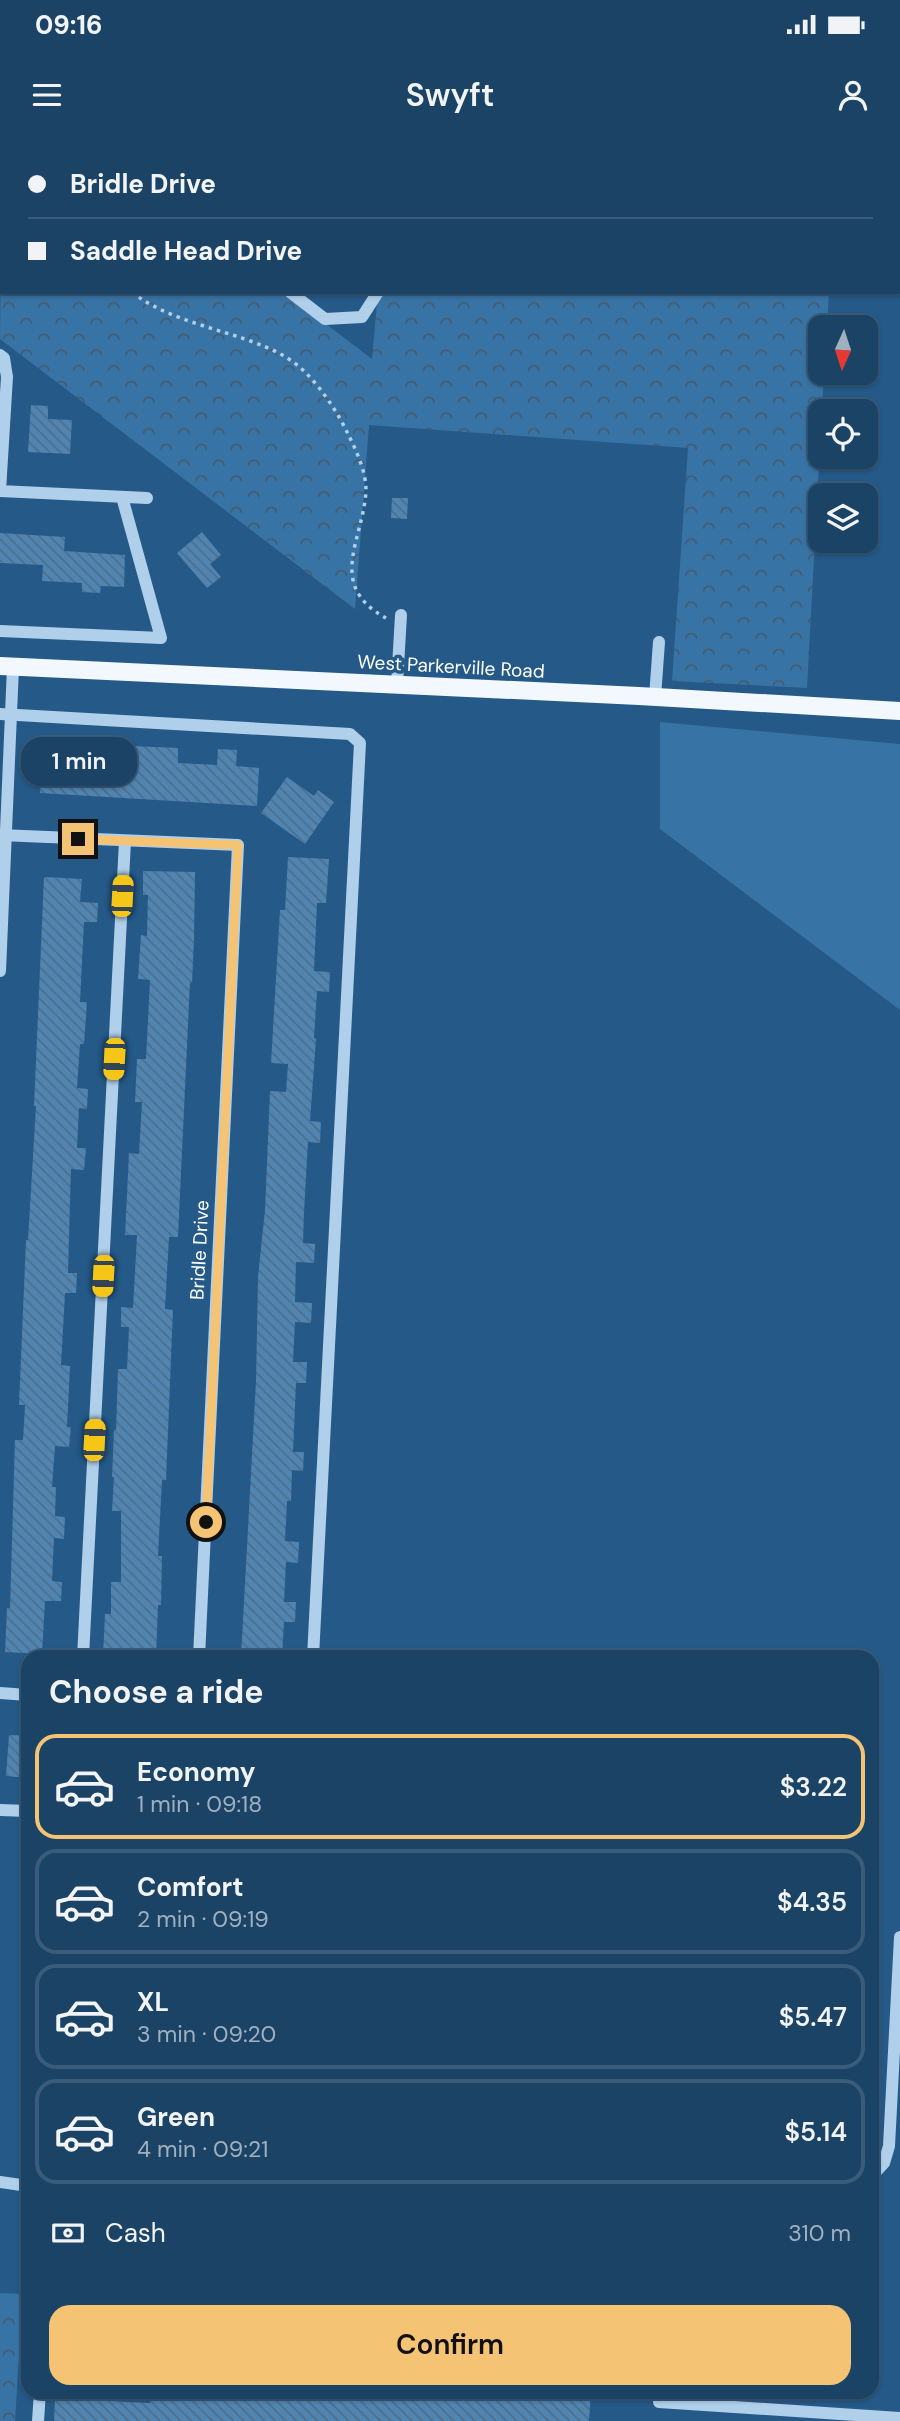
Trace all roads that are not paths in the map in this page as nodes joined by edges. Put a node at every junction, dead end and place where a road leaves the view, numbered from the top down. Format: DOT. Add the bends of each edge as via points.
graph roads {
  1 [pos="293,294"];
  2 [pos="377,294"];
  3 [pos="0,355"];
  4 [pos="0,491"];
  5 [pos="122,497"];
  6 [pos="147,498"];
  7 [pos="401,620"];
  8 [pos="0,631"];
  9 [pos="659,642"];
  10 [pos="7,666"];
  11 [pos="397,684"];
  12 [pos="654,697"];
  13 [pos="900,711"];
  14 [pos="5,715"];
  15 [pos="3,836"];
  16 [pos="125,841"];
  17 [pos="0,971"];
  18 [pos="83,1650"];
  19 [pos="199,1650"];
  20 [pos="313,1650"];
  21 [pos="0,1693"];
  22 [pos="21,1694"];
  23 [pos="0,1810"];
  24 [pos="21,1811"];
  25 [pos="900,1937"];
  26 [pos="879,2168"];
  27 [pos="0,2182"];
  28 [pos="21,2185"];
  29 [pos="40,2399"];
  30 [pos="659,2402"];
  31 [pos="763,2415"];
  32 [pos="900,2418"];
  33 [pos="38,2421"];
  1 -- 2 [label="street" via="325,319 362,317"];
  3 -- 4 [label="street" via="6,377"];
  4 -- 5 [label="street"];
  5 -- 6 [label="street"];
  5 -- 8 [label="street" via="161,638"];
  7 -- 11 [label="street"];
  9 -- 12 [label="street"];
  10 -- 11 [label="main road, West Parkerville Road"];
  10 -- 14 [label="street"];
  11 -- 12 [label="main road, West Parkerville Road"];
  12 -- 13 [label="main road, West Parkerville Road"];
  14 -- 15 [label="street"];
  14 -- 20 [label="street" via="350,734 360,743"];
  15 -- 16 [label="street"];
  15 -- 17 [label="street"];
  16 -- 18 [label="street"];
  16 -- 19 [label="street, Bridle Drive" via="238,845"];
  21 -- 22 [label="street"];
  23 -- 24 [label="street"];
  25 -- 26 [label="street" via="889,2147"];
  27 -- 28 [label="street"];
  29 -- 33 [label="street"];
  30 -- 31 [label="street"];
  31 -- 32 [label="street"];
}
